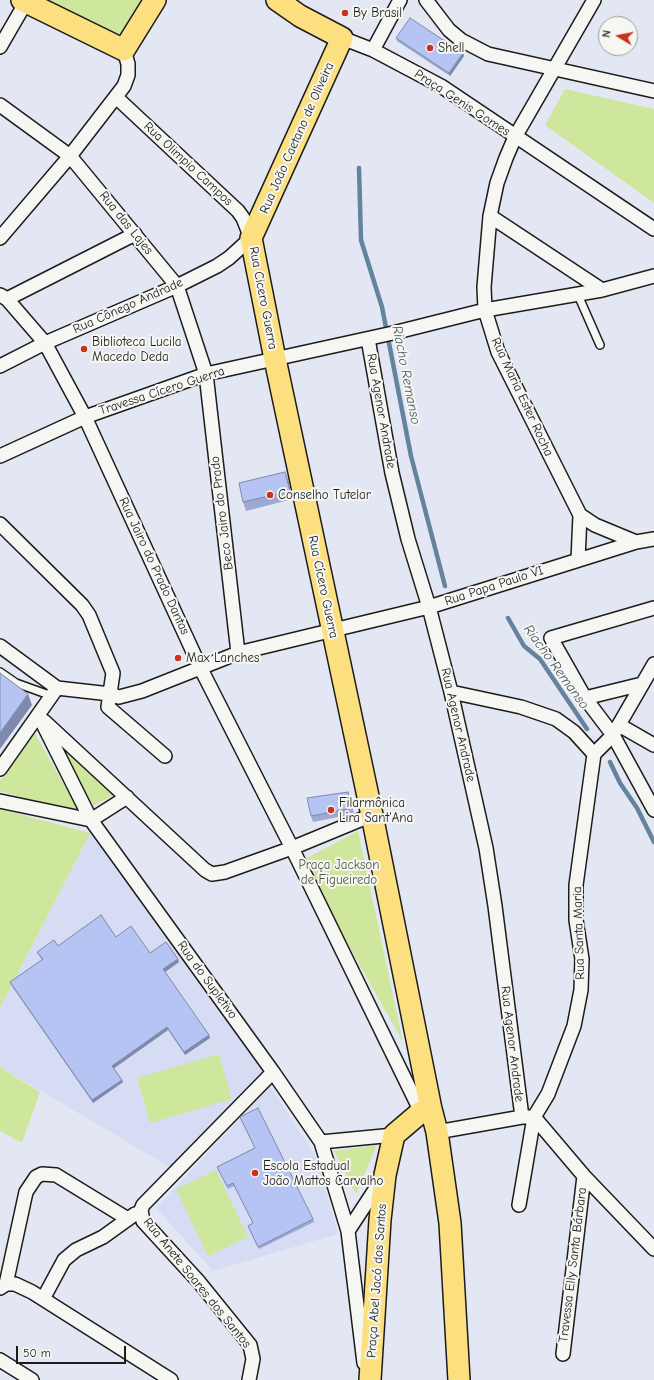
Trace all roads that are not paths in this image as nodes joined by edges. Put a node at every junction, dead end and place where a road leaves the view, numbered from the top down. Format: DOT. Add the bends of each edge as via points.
graph roads {
  1 [pos="155,0"];
  2 [pos="277,0"];
  3 [pos="400,0"];
  4 [pos="426,0"];
  5 [pos="594,0"];
  6 [pos="24,1"];
  7 [pos="342,38"];
  8 [pos="0,47"];
  9 [pos="124,50"];
  10 [pos="373,50"];
  11 [pos="555,69"];
  12 [pos="654,91"];
  13 [pos="116,97"];
  14 [pos="0,105"];
  15 [pos="515,137"];
  16 [pos="70,156"];
  17 [pos="490,216"];
  18 [pos="654,229"];
  19 [pos="135,234"];
  20 [pos="0,238"];
  21 [pos="251,238"];
  22 [pos="654,276"];
  23 [pos="176,286"];
  24 [pos="602,290"];
  25 [pos="578,295"];
  26 [pos="3,297"];
  27 [pos="485,310"];
  28 [pos="373,338"];
  29 [pos="45,343"];
  30 [pos="600,345"];
  31 [pos="275,359"];
  32 [pos="0,366"];
  33 [pos="206,374"];
  34 [pos="85,417"];
  35 [pos="0,456"];
  36 [pos="580,515"];
  37 [pos="0,524"];
  38 [pos="654,539"];
  39 [pos="636,542"];
  40 [pos="578,560"];
  41 [pos="429,607"];
  42 [pos="654,608"];
  43 [pos="332,629"];
  44 [pos="0,646"];
  45 [pos="238,653"];
  46 [pos="654,664"];
  47 [pos="200,667"];
  48 [pos="0,672"];
  49 [pos="642,684"];
  50 [pos="54,692"];
  51 [pos="451,692"];
  52 [pos="110,694"];
  53 [pos="586,698"];
  54 [pos="39,716"];
  55 [pos="616,730"];
  56 [pos="654,745"];
  57 [pos="594,754"];
  58 [pos="166,756"];
  59 [pos="0,769"];
  60 [pos="127,797"];
  61 [pos="0,801"];
  62 [pos="654,810"];
  63 [pos="372,815"];
  64 [pos="91,820"];
  65 [pos="292,848"];
  66 [pos="273,1072"];
  67 [pos="426,1110"];
  68 [pos="528,1117"];
  69 [pos="437,1132"];
  70 [pos="394,1135"];
  71 [pos="320,1142"];
  72 [pos="385,1175"];
  73 [pos="584,1176"];
  74 [pos="519,1205"];
  75 [pos="141,1210"];
  76 [pos="128,1219"];
  77 [pos="348,1231"];
  78 [pos="654,1249"];
  79 [pos="3,1286"];
  80 [pos="43,1299"];
  81 [pos="563,1354"];
  82 [pos="0,1360"];
  83 [pos="32,1380"];
  84 [pos="171,1380"];
  85 [pos="249,1380"];
  86 [pos="366,1380"];
  87 [pos="370,1380"];
  88 [pos="459,1380"];
  1 -- 9 [label="main road"];
  2 -- 7 [label="main road" via="300,16"];
  3 -- 10 [label="street"];
  4 -- 11 [label="street" via="449,30 461,40 501,57"];
  5 -- 11 [label="street, Rua Maria Ester Rocha"];
  6 -- 8 [label="street"];
  6 -- 9 [label="main road"];
  7 -- 10 [label="street, Praça Genis Gomes"];
  7 -- 21 [label="main road, Rua João Caetano de Oliveira"];
  9 -- 13 [label="street" via="128,75"];
  10 -- 15 [label="street, Praça Genis Gomes" via="441,86"];
  11 -- 12 [label="street"];
  11 -- 15 [label="street, Rua Maria Ester Rocha"];
  13 -- 16 [label="street"];
  13 -- 21 [label="street, Rua Olimpio Campos" via="238,211"];
  14 -- 16 [label="street, Rua das Lajes"];
  15 -- 17 [label="street, Rua Maria Ester Rocha" via="498,184"];
  15 -- 18 [label="street, Praça Genis Gomes"];
  16 -- 19 [label="street, Rua das Lajes"];
  16 -- 20 [label="street"];
  17 -- 24 [label="street"];
  17 -- 27 [label="street, Rua Maria Ester Rocha" via="484,279"];
  19 -- 23 [label="street, Rua das Lajes"];
  19 -- 26 [label="street"];
  21 -- 23 [label="street, Rua Cônego Andrade" via="229,258"];
  21 -- 31 [label="main road, Rua Cicero Guerra"];
  22 -- 24 [label="street, Travessa Cícero Guerra"];
  23 -- 29 [label="street, Rua Cônego Andrade"];
  23 -- 33 [label="street, Rua das Lajes"];
  24 -- 25 [label="street, Travessa Cícero Guerra"];
  25 -- 27 [label="street, Travessa Cícero Guerra"];
  25 -- 30 [label="lane"];
  26 -- 29 [label="street, Rua Jairo do Prado Dantas"];
  27 -- 28 [label="street, Travessa Cícero Guerra"];
  27 -- 36 [label="street, Rua Maria Ester Rocha" via="506,372"];
  28 -- 31 [label="street, Travessa Cícero Guerra"];
  28 -- 41 [label="street, Rua Agenor Andrade" via="392,473 408,539"];
  29 -- 32 [label="street, Rua Cônego Andrade"];
  29 -- 34 [label="street, Rua Jairo do Prado Dantas"];
  31 -- 33 [label="street, Travessa Cícero Guerra"];
  31 -- 43 [label="main road, Rua Cícero Guerra"];
  33 -- 34 [label="street, Travessa Cícero Guerra"];
  33 -- 45 [label="street, Beco Jairo do Prado"];
  34 -- 35 [label="street, Travessa Cícero Guerra"];
  34 -- 47 [label="street, Rua Jairo do Prado Dantas"];
  36 -- 39 [label="street" via="600,528"];
  36 -- 40 [label="street, Rua Maria Ester Rocha"];
  37 -- 52 [label="street" via="89,615 112,673"];
  38 -- 39 [label="street, Rua Papa Paulo VI"];
  39 -- 40 [label="street, Rua Papa Paulo VI"];
  40 -- 41 [label="street, Rua Papa Paulo VI"];
  41 -- 43 [label="street, Rua Papa Paulo VI"];
  41 -- 51 [label="street, Rua Agenor Andrade"];
  42 -- 53 [label="street" via="551,638"];
  43 -- 45 [label="street, Rua Papa Paulo VI"];
  43 -- 63 [label="main road, Rua Cícero Guerra"];
  44 -- 50 [label="street"];
  45 -- 47 [label="street, Rua Papa Paulo VI"];
  46 -- 49 [label="street"];
  47 -- 52 [label="street, Rua Papa Paulo VI" via="142,691 119,697"];
  47 -- 65 [label="street, Rua Jairo do Prado Dantas"];
  48 -- 50 [label="lane" via="16,683"];
  49 -- 53 [label="street"];
  49 -- 55 [label="street"];
  50 -- 52 [label="street, Rua Papa Paulo VI"];
  50 -- 54 [label="street"];
  51 -- 57 [label="street" via="548,716 570,728"];
  51 -- 68 [label="street, Rua Agenor Andrade" via="488,855"];
  52 -- 58 [label="street" via="108,707"];
  53 -- 55 [label="street"];
  54 -- 59 [label="street"];
  54 -- 60 [label="street"];
  54 -- 64 [label="street, Rua do Supletivo"];
  55 -- 56 [label="street"];
  55 -- 57 [label="street"];
  55 -- 62 [label="street"];
  57 -- 68 [label="street, Rua Santa Maria" via="576,885 576,920 582,960 581,990 570,1037 548,1094"];
  60 -- 64 [label="street"];
  60 -- 65 [label="street" via="212,874 225,872"];
  61 -- 64 [label="street"];
  63 -- 65 [label="street"];
  63 -- 67 [label="main road"];
  64 -- 66 [label="street, Rua do Supletivo"];
  65 -- 67 [label="street"];
  66 -- 71 [label="street, Rua do Supletivo"];
  66 -- 75 [label="street" via="143,1205"];
  67 -- 69 [label="main road"];
  67 -- 70 [label="main road"];
  68 -- 69 [label="street"];
  68 -- 73 [label="street"];
  68 -- 74 [label="street"];
  69 -- 88 [label="main road" via="450,1223"];
  70 -- 71 [label="street"];
  70 -- 72 [label="main road, Praça Abel Jacó dos Santos"];
  71 -- 77 [label="street, Praça Abel Jacó dos Santos"];
  72 -- 77 [label="street"];
  72 -- 87 [label="main road, Praça Abel Jacó dos Santos"];
  73 -- 78 [label="street"];
  73 -- 81 [label="street, Travessa Elly Santa Bárbara"];
  75 -- 76 [label="street"];
  75 -- 85 [label="street, Rua Anete Soares dos Santos" via="143,1221 199,1282 250,1345 253,1359"];
  76 -- 79 [label="street" via="56,1175 42,1174 36,1177 26,1192"];
  76 -- 80 [label="street" via="64,1260"];
  77 -- 86 [label="street, Praça Abel Jacó dos Santos"];
  79 -- 80 [label="street" via="15,1284"];
  80 -- 84 [label="street"];
  82 -- 83 [label="street"];
}
